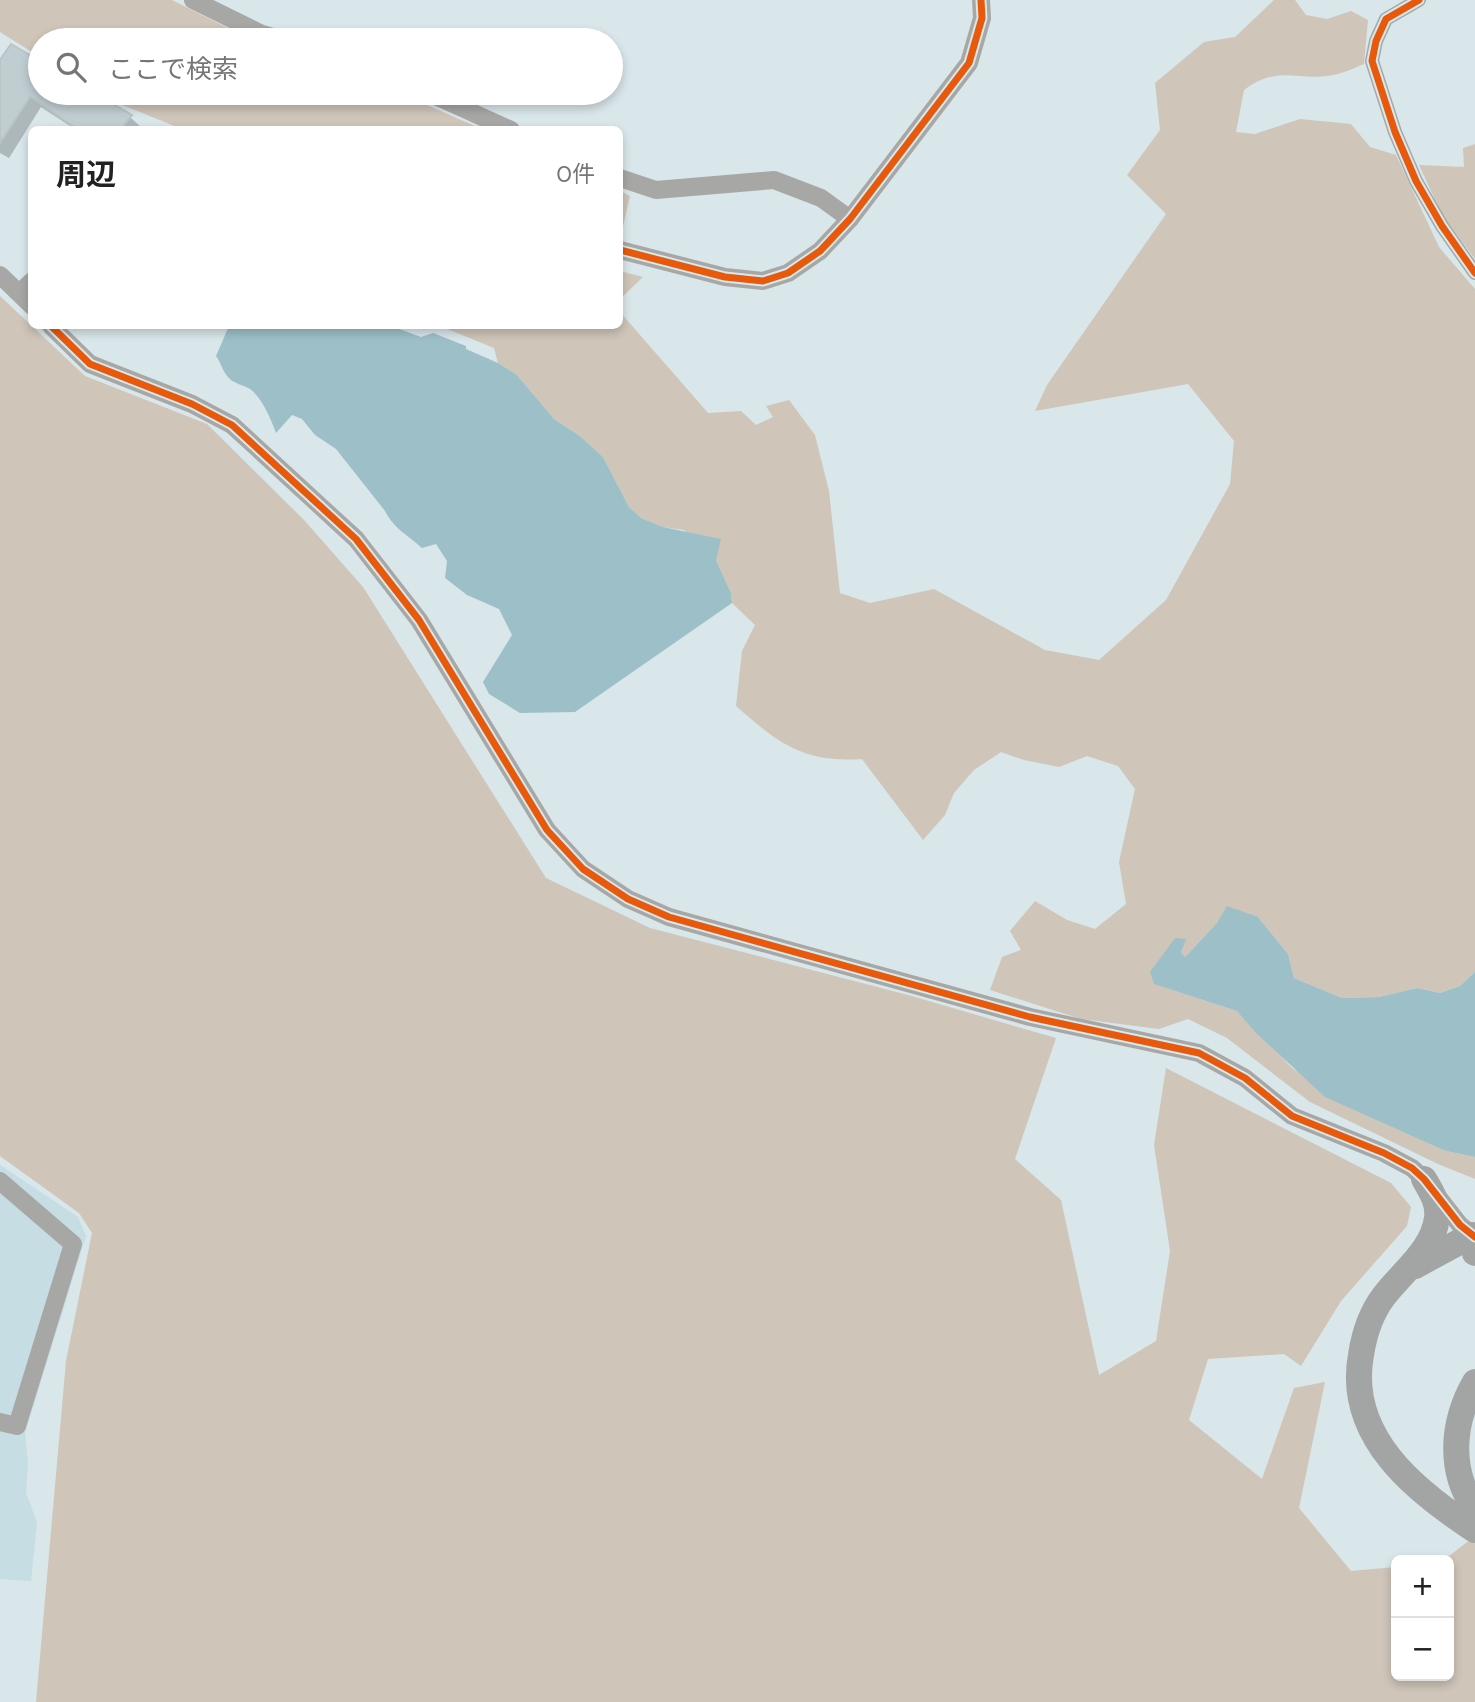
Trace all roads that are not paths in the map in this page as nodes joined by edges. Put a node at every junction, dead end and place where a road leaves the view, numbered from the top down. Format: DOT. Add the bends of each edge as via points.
graph roads {
  1 [pos="193,0"];
  2 [pos="981,0"];
  3 [pos="1419,0"];
  4 [pos="250,28"];
  5 [pos="456,105"];
  6 [pos="502,126"];
  7 [pos="623,179"];
  8 [pos="850,219"];
  9 [pos="623,251"];
  10 [pos="1475,274"];
  11 [pos="0,275"];
  12 [pos="27,293"];
  13 [pos="54,329"];
  14 [pos="1424,1179"];
  15 [pos="0,1181"];
  16 [pos="1474,1242"];
  17 [pos="1397,1280"];
  18 [pos="1475,1382"];
  19 [pos="0,1422"];
  20 [pos="1475,1509"];
  21 [pos="1475,1530"];
  1 -- 4 [label="street"];
  2 -- 8 [label="street" via="982,18 969,63"];
  3 -- 10 [label="street" via="1386,19 1372,61 1416,181"];
  5 -- 6 [label="street"];
  7 -- 8 [label="street" via="656,190 774,180 821,198"];
  8 -- 9 [label="street" via="820,251 788,273 762,281 725,277"];
  11 -- 12 [label="street"];
  13 -- 14 [label="street" via="90,364 232,425 356,539 419,620 547,830 583,869 628,899 668,917 1017,1013 1199,1053 1245,1079 1292,1116 1399,1160"];
  14 -- 16 [label="street"];
  14 -- 17 [label="highway" via="1437,1203 1436,1227 1423,1251"];
  15 -- 19 [label="street" via="73,1244 17,1426"];
  16 -- 17 [label="highway" via="1426,1260"];
  17 -- 21 [label="highway" via="1382,1299 1363,1342 1358,1389 1363,1412 1388,1457 1431,1498"];
  18 -- 20 [label="highway" via="1463,1404 1456,1454"];
}
